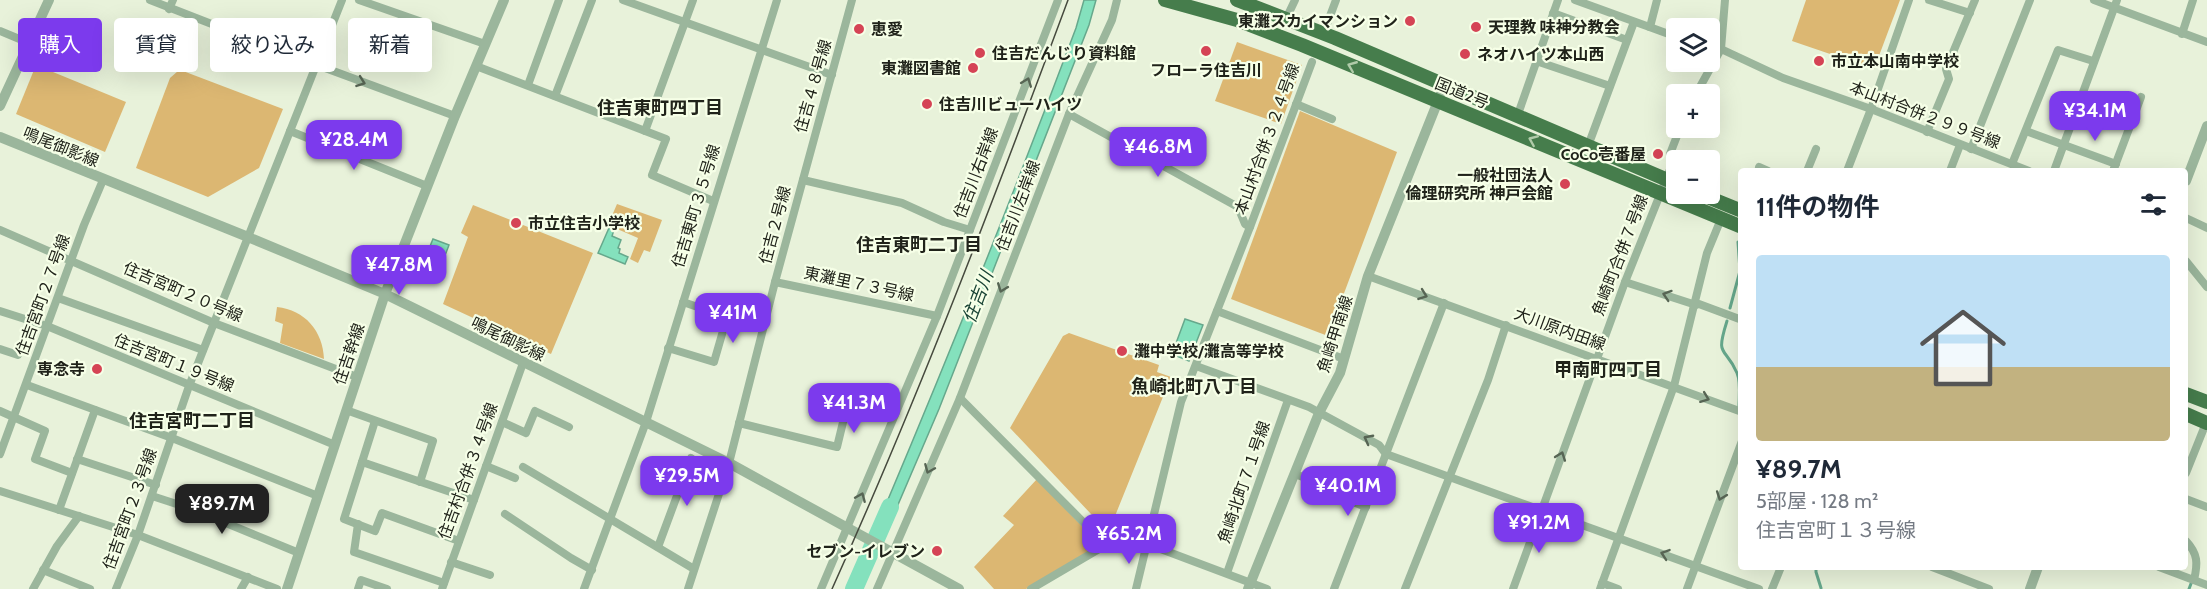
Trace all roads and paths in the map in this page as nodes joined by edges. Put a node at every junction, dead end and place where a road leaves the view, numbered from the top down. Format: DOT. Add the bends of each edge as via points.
graph roads {
  1 [pos="49,0"];
  2 [pos="150,0"];
  3 [pos="342,0"];
  4 [pos="359,0"];
  5 [pos="504,0"];
  6 [pos="559,0"];
  7 [pos="592,0"];
  8 [pos="623,0"];
  9 [pos="693,0"];
  10 [pos="777,0"];
  11 [pos="852,0"];
  12 [pos="1059,0"];
  13 [pos="1117,0"];
  14 [pos="1165,0"];
  15 [pos="1237,0"];
  16 [pos="1295,0"];
  17 [pos="1336,0"];
  18 [pos="1558,0"];
  19 [pos="1575,0"];
  20 [pos="1657,0"];
  21 [pos="1725,0"];
  22 [pos="1909,0"];
  23 [pos="1929,0"];
  24 [pos="1976,0"];
  25 [pos="2030,0"];
  26 [pos="2094,0"];
  27 [pos="2193,0"];
  28 [pos="171,4"];
  29 [pos="2115,4"];
  30 [pos="1553,13"];
  31 [pos="1970,13"];
  32 [pos="41,18"];
  33 [pos="335,18"];
  34 [pos="1286,19"];
  35 [pos="210,20"];
  36 [pos="685,22"];
  37 [pos="1634,22"];
  38 [pos="1327,24"];
  39 [pos="1650,27"];
  40 [pos="0,31"];
  41 [pos="1666,33"];
  42 [pos="2182,34"];
  43 [pos="18,38"];
  44 [pos="1627,40"];
  45 [pos="2207,42"];
  46 [pos="484,44"];
  47 [pos="1721,49"];
  48 [pos="760,51"];
  49 [pos="1536,61"];
  50 [pos="1312,62"];
  51 [pos="2093,62"];
  52 [pos="476,66"];
  53 [pos="18,67"];
  54 [pos="313,72"];
  55 [pos="335,72"];
  56 [pos="832,75"];
  57 [pos="1702,84"];
  58 [pos="528,85"];
  59 [pos="1444,86"];
  60 [pos="1610,86"];
  61 [pos="555,96"];
  62 [pos="2141,97"];
  63 [pos="1438,101"];
  64 [pos="1296,104"];
  65 [pos="0,106"];
  66 [pos="1871,110"];
  67 [pos="1070,114"];
  68 [pos="455,116"];
  69 [pos="1517,117"];
  70 [pos="1332,119"];
  71 [pos="2207,126"];
  72 [pos="290,131"];
  73 [pos="645,131"];
  74 [pos="2026,131"];
  75 [pos="1927,132"];
  76 [pos="0,137"];
  77 [pos="1960,145"];
  78 [pos="2064,145"];
  79 [pos="1588,146"];
  80 [pos="1816,149"];
  81 [pos="1971,149"];
  82 [pos="2012,164"];
  83 [pos="2115,167"];
  84 [pos="1807,168"];
  85 [pos="1848,168"];
  86 [pos="1951,168"];
  87 [pos="2022,168"];
  88 [pos="2055,168"];
  89 [pos="2188,176"];
  90 [pos="1666,178"];
  91 [pos="103,180"];
  92 [pos="803,180"];
  93 [pos="427,186"];
  94 [pos="1666,188"];
  95 [pos="1661,193"];
  96 [pos="713,201"];
  97 [pos="1720,202"];
  98 [pos="1738,209"];
  99 [pos="1721,219"];
  100 [pos="2188,219"];
  101 [pos="1738,225"];
  102 [pos="1250,227"];
  103 [pos="2207,228"];
  104 [pos="0,230"];
  105 [pos="970,230"];
  106 [pos="248,237"];
  107 [pos="72,260"];
  108 [pos="2188,263"];
  109 [pos="1368,276"];
  110 [pos="775,282"];
  111 [pos="1625,282"];
  112 [pos="2207,286"];
  113 [pos="385,294"];
  114 [pos="58,297"];
  115 [pos="682,302"];
  116 [pos="1444,303"];
  117 [pos="1696,304"];
  118 [pos="0,311"];
  119 [pos="1217,311"];
  120 [pos="937,316"];
  121 [pos="1738,319"];
  122 [pos="214,324"];
  123 [pos="1506,325"];
  124 [pos="47,326"];
  125 [pos="668,348"];
  126 [pos="0,349"];
  127 [pos="203,350"];
  128 [pos="18,355"];
  129 [pos="1597,358"];
  130 [pos="1344,359"];
  131 [pos="523,363"];
  132 [pos="1196,366"];
  133 [pos="357,377"];
  134 [pos="27,385"];
  135 [pos="189,386"];
  136 [pos="1674,386"];
  137 [pos="2188,395"];
  138 [pos="960,398"];
  139 [pos="1288,400"];
  140 [pos="2207,402"];
  141 [pos="95,410"];
  142 [pos="346,410"];
  143 [pos="1738,410"];
  144 [pos="0,411"];
  145 [pos="1319,413"];
  146 [pos="845,414"];
  147 [pos="2188,415"];
  148 [pos="14,417"];
  149 [pos="375,421"];
  150 [pos="502,422"];
  151 [pos="646,422"];
  152 [pos="739,423"];
  153 [pos="2207,423"];
  154 [pos="569,427"];
  155 [pos="172,438"];
  156 [pos="335,445"];
  157 [pos="1738,452"];
  158 [pos="0,454"];
  159 [pos="1386,454"];
  160 [pos="691,458"];
  161 [pos="77,459"];
  162 [pos="362,462"];
  163 [pos="729,463"];
  164 [pos="486,466"];
  165 [pos="523,466"];
  166 [pos="2188,468"];
  167 [pos="72,473"];
  168 [pos="1295,474"];
  169 [pos="515,478"];
  170 [pos="1450,478"];
  171 [pos="420,482"];
  172 [pos="156,484"];
  173 [pos="0,491"];
  174 [pos="318,495"];
  175 [pos="152,496"];
  176 [pos="474,500"];
  177 [pos="2188,500"];
  178 [pos="1366,507"];
  179 [pos="2207,507"];
  180 [pos="59,510"];
  181 [pos="1540,511"];
  182 [pos="505,514"];
  183 [pos="79,516"];
  184 [pos="611,519"];
  185 [pos="358,524"];
  186 [pos="848,528"];
  187 [pos="138,535"];
  188 [pos="1619,538"];
  189 [pos="459,541"];
  190 [pos="1103,542"];
  191 [pos="2188,543"];
  192 [pos="658,547"];
  193 [pos="1147,548"];
  194 [pos="299,553"];
  195 [pos="892,553"];
  196 [pos="451,562"];
  197 [pos="1696,565"];
  198 [pos="694,569"];
  199 [pos="43,570"];
  200 [pos="592,570"];
  201 [pos="1779,570"];
  202 [pos="1940,570"];
  203 [pos="2037,570"];
  204 [pos="2167,570"];
  205 [pos="1227,573"];
  206 [pos="490,575"];
  207 [pos="248,577"];
  208 [pos="2192,579"];
  209 [pos="1250,585"];
  210 [pos="2207,585"];
  211 [pos="443,586"];
  212 [pos="1601,586"];
  213 [pos="588,587"];
  214 [pos="33,589"];
  215 [pos="90,589"];
  216 [pos="116,589"];
  217 [pos="241,589"];
  218 [pos="277,589"];
  219 [pos="287,589"];
  220 [pos="358,589"];
  221 [pos="387,589"];
  222 [pos="688,589"];
  223 [pos="821,589"];
  224 [pos="877,589"];
  225 [pos="959,589"];
  226 [pos="1031,589"];
  227 [pos="1136,589"];
  228 [pos="1267,589"];
  229 [pos="1334,589"];
  230 [pos="1405,589"];
  231 [pos="1512,589"];
  232 [pos="1618,589"];
  233 [pos="1687,589"];
  234 [pos="1759,589"];
  235 [pos="1772,589"];
  236 [pos="1989,589"];
  237 [pos="2030,589"];
  1 -- 32 [label="street"];
  2 -- 28 [label="street"];
  3 -- 33 [label="street, 住吉宮町２３号線"];
  4 -- 46 [label="street"];
  5 -- 46 [label="street, 住吉幹線"];
  6 -- 58 [label="street"];
  7 -- 61 [label="street"];
  8 -- 36 [label="street"];
  9 -- 36 [label="street"];
  10 -- 48 [label="street, 住吉東町３５号線"];
  11 -- 56 [label="street, 住吉４８号線"];
  105 -- 12 [label="street, 住吉川右岸線, one-way"];
  13 -- 67 [label="street, 住吉川左岸線" via="1112,20"];
  63 -- 14 [label="highway, 国道2号, one-way" via="1237,20"];
  15 -- 34 [label="highway, 国道2号"];
  16 -- 34 [label="street"];
  17 -- 38 [label="street"];
  18 -- 30 [label="street"];
  19 -- 37 [label="street"];
  20 -- 39 [label="street"];
  21 -- 47 [label="street"];
  22 -- 66 [label="street"];
  23 -- 31 [label="street"];
  24 -- 31 [label="street"];
  25 -- 81 [label="street"];
  26 -- 29 [label="street"];
  27 -- 42 [label="street"];
  28 -- 35 [label="street"];
  29 -- 42 [label="street"];
  29 -- 51 [label="street"];
  30 -- 44 [label="street"];
  30 -- 49 [label="street"];
  31 -- 75 [label="street" via="1946,69 1949,79"];
  34 -- 59 [label="highway, 国道2号"];
  36 -- 48 [label="street"];
  36 -- 73 [label="street"];
  37 -- 39 [label="street"];
  37 -- 44 [label="street"];
  39 -- 41 [label="street"];
  40 -- 43 [label="street"];
  42 -- 45 [label="street"];
  44 -- 60 [label="street"];
  46 -- 52 [label="street, 住吉幹線"];
  47 -- 57 [label="street"];
  47 -- 66 [label="street, 本山村合併２９９号線" via="1783,78"];
  48 -- 56 [label="street"];
  48 -- 96 [label="street, 住吉東町３５号線"];
  49 -- 60 [label="street"];
  49 -- 69 [label="street"];
  50 -- 64 [label="street, 本山村合併３２４号線"];
  51 -- 74 [label="street" via="2058,50"];
  51 -- 78 [label="street"];
  52 -- 58 [label="street"];
  52 -- 68 [label="street, 住吉幹線"];
  53 -- 65 [label="street"];
  54 -- 72 [label="street, 住吉宮町２３号線"];
  55 -- 68 [label="street, one-way"];
  56 -- 92 [label="street, 住吉４８号線"];
  58 -- 61 [label="street"];
  59 -- 63 [label="street, 魚崎甲南線"];
  59 -- 69 [label="highway, 国道2号"];
  60 -- 79 [label="street"];
  61 -- 73 [label="street"];
  62 -- 83 [label="street"];
  95 -- 63 [label="highway, 国道2号, one-way"];
  63 -- 109 [label="street, 魚崎甲南線"];
  64 -- 70 [label="street"];
  64 -- 102 [label="street, 本山村合併３２４号線"];
  66 -- 75 [label="street, 本山村合併２９９号線"];
  66 -- 85 [label="street"];
  67 -- 102 [label="street" via="1238,207"];
  67 -- 138 [label="street, 住吉川左岸線, one-way"];
  68 -- 93 [label="street, 住吉幹線"];
  69 -- 79 [label="highway, 国道2号"];
  71 -- 89 [label="street"];
  72 -- 93 [label="street"];
  72 -- 106 [label="street, 住吉宮町２３号線"];
  73 -- 96 [label="street" via="666,139 652,175"];
  74 -- 78 [label="street"];
  74 -- 82 [label="street"];
  75 -- 77 [label="street, 本山村合併２９９号線"];
  76 -- 91 [label="street, 鳴尾御影線"];
  77 -- 81 [label="street, 本山村合併２９９号線"];
  77 -- 86 [label="street"];
  78 -- 83 [label="street"];
  78 -- 88 [label="street"];
  79 -- 90 [label="highway, 国道2号"];
  80 -- 84 [label="street"];
  81 -- 82 [label="street, 本山村合併２９９号線"];
  82 -- 87 [label="street, 本山村合併２９９号線"];
  91 -- 106 [label="street, 鳴尾御影線"];
  91 -- 107 [label="street, 住吉宮町２７号線"];
  92 -- 105 [label="street" via="891,200"];
  92 -- 110 [label="street, 住吉２号線"];
  93 -- 113 [label="street, 住吉幹線"];
  94 -- 95 [label="street, 魚崎町合併７号線"];
  95 -- 99 [label="highway, 国道2号"];
  95 -- 111 [label="street, 魚崎町合併７号線"];
  96 -- 115 [label="street, 住吉東町３５号線"];
  97 -- 98 [label="highway"];
  99 -- 101 [label="highway, 国道2号"];
  99 -- 117 [label="street" via="1707,253"];
  100 -- 103 [label="street"];
  102 -- 119 [label="street"];
  104 -- 107 [label="street, 住吉宮町２０号線"];
  105 -- 120 [label="street, 住吉川右岸線"];
  106 -- 113 [label="street, 鳴尾御影線"];
  106 -- 122 [label="street, 住吉宮町２３号線"];
  107 -- 114 [label="street, 住吉宮町２７号線"];
  107 -- 122 [label="street, 住吉宮町２０号線"];
  108 -- 112 [label="street"];
  109 -- 116 [label="street, 大川原内田線, one-way"];
  109 -- 130 [label="street, 魚崎甲南線"];
  110 -- 120 [label="street, 東灘里７３号線"];
  110 -- 152 [label="street, 住吉２号線"];
  117 -- 111 [label="street, one-way"];
  111 -- 129 [label="street, 魚崎町合併７号線"];
  113 -- 131 [label="street, 鳴尾御影線"];
  113 -- 133 [label="street, 住吉幹線"];
  114 -- 124 [label="street, 住吉宮町２７号線"];
  114 -- 127 [label="street"];
  115 -- 125 [label="street, 住吉東町３５号線"];
  115 -- 125 [label="street" via="727,316 714,362"];
  116 -- 123 [label="street, 大川原内田線"];
  116 -- 159 [label="street"];
  117 -- 121 [label="street"];
  117 -- 136 [label="street"];
  118 -- 124 [label="street, 住吉宮町１９号線"];
  119 -- 130 [label="street"];
  119 -- 132 [label="street"];
  186 -- 120 [label="street, 住吉川右岸線, one-way"];
  122 -- 127 [label="street, 住吉宮町２３号線"];
  122 -- 133 [label="street, 住吉宮町２０号線"];
  123 -- 129 [label="street, 大川原内田線"];
  123 -- 170 [label="street"];
  124 -- 134 [label="street, 住吉宮町２７号線"];
  124 -- 135 [label="street, 住吉宮町１９号線"];
  125 -- 151 [label="street, 住吉東町３５号線"];
  126 -- 128 [label="street"];
  127 -- 135 [label="street, 住吉宮町２３号線"];
  129 -- 136 [label="street, 大川原内田線"];
  181 -- 129 [label="street, 魚崎町合併７号線, one-way"];
  130 -- 145 [label="street, 魚崎甲南線"];
  131 -- 150 [label="street, 住吉村合併３４号線"];
  131 -- 151 [label="street, 鳴尾御影線"];
  132 -- 139 [label="street"];
  132 -- 193 [label="street" via="1181,402"];
  133 -- 142 [label="street, 住吉幹線"];
  134 -- 141 [label="street"];
  134 -- 148 [label="street, 住吉宮町２７号線"];
  135 -- 155 [label="street, 住吉宮町２３号線"];
  135 -- 156 [label="street, 住吉宮町１９号線"];
  136 -- 143 [label="street, 大川原内田線, one-way"];
  136 -- 188 [label="street"];
  137 -- 140 [label="highway"];
  138 -- 190 [label="street"];
  138 -- 195 [label="street, 住吉川左岸線, one-way"];
  139 -- 145 [label="street"];
  139 -- 205 [label="street, 魚崎北町７１号線"];
  141 -- 155 [label="street"];
  141 -- 161 [label="street"];
  142 -- 149 [label="street"];
  142 -- 156 [label="street, 住吉幹線"];
  144 -- 148 [label="street"];
  159 -- 145 [label="street, one-way" via="1380,445"];
  145 -- 168 [label="street, 魚崎甲南線"];
  146 -- 152 [label="street" via="837,447"];
  147 -- 153 [label="highway"];
  148 -- 158 [label="street, 住吉宮町２７号線"];
  148 -- 167 [label="street" via="45,431 36,459"];
  149 -- 162 [label="street"];
  149 -- 171 [label="street" via="433,441"];
  150 -- 154 [label="street" via="526,433 535,411"];
  150 -- 164 [label="street, 住吉村合併３４号線"];
  151 -- 163 [label="street, 鳴尾御影線"];
  151 -- 184 [label="street, 住吉東町３５号線"];
  152 -- 163 [label="street, 住吉２号線"];
  153 -- 166 [label="street"];
  155 -- 172 [label="street, 住吉宮町２３号線"];
  155 -- 174 [label="street"];
  156 -- 174 [label="street, 住吉幹線"];
  157 -- 197 [label="street, one-way"];
  159 -- 170 [label="street"];
  159 -- 178 [label="street"];
  160 -- 192 [label="street"];
  161 -- 167 [label="street"];
  161 -- 172 [label="street"];
  162 -- 171 [label="street"];
  162 -- 185 [label="street" via="344,519"];
  163 -- 186 [label="street, 鳴尾御影線"];
  163 -- 198 [label="street, 住吉２号線"];
  164 -- 169 [label="street"];
  164 -- 176 [label="street, 住吉村合併３４号線"];
  165 -- 184 [label="street"];
  167 -- 180 [label="street"];
  168 -- 178 [label="street"];
  168 -- 209 [label="street, 魚崎甲南線"];
  170 -- 181 [label="street"];
  170 -- 230 [label="street"];
  171 -- 176 [label="street"];
  172 -- 175 [label="street, 住吉宮町２３号線"];
  173 -- 180 [label="street"];
  174 -- 194 [label="street, 住吉幹線"];
  175 -- 187 [label="street, 住吉宮町２３号線"];
  175 -- 194 [label="street"];
  176 -- 189 [label="street, 住吉村合併３４号線"];
  177 -- 179 [label="street"];
  178 -- 229 [label="street"];
  180 -- 183 [label="street"];
  181 -- 188 [label="street"];
  181 -- 231 [label="street, 魚崎町合併７号線"];
  182 -- 200 [label="street"];
  183 -- 187 [label="street"];
  183 -- 199 [label="street"];
  184 -- 192 [label="street"];
  184 -- 200 [label="street, 住吉東町３５号線"];
  185 -- 189 [label="street" via="375,531 382,513"];
  185 -- 211 [label="street" via="354,552"];
  186 -- 195 [label="street, 鳴尾御影線"];
  186 -- 223 [label="street, 住吉川右岸線"];
  187 -- 207 [label="street"];
  187 -- 216 [label="street, 住吉宮町２３号線"];
  197 -- 188 [label="street, one-way"];
  188 -- 212 [label="street"];
  189 -- 196 [label="street, 住吉村合併３４号線"];
  190 -- 193 [label="street"];
  190 -- 226 [label="street" via="1099,549"];
  191 -- 208 [label="street" via="2198,563"];
  192 -- 198 [label="street"];
  193 -- 205 [label="street" via="1158,548"];
  193 -- 227 [label="street"];
  194 -- 219 [label="street, 住吉幹線"];
  195 -- 224 [label="street, 住吉川左岸線"];
  195 -- 225 [label="street"];
  196 -- 206 [label="street"];
  196 -- 211 [label="street, 住吉村合併３４号線"];
  197 -- 233 [label="street"];
  197 -- 234 [label="street"];
  198 -- 222 [label="street, 住吉２号線"];
  199 -- 214 [label="street"];
  199 -- 215 [label="street"];
  200 -- 213 [label="street, 住吉東町３５号線"];
  201 -- 235 [label="street"];
  202 -- 236 [label="street"];
  203 -- 237 [label="street"];
  204 -- 208 [label="street"];
  205 -- 209 [label="street"];
  207 -- 217 [label="street"];
  207 -- 218 [label="street"];
  208 -- 210 [label="street"];
  209 -- 228 [label="street"];
  212 -- 232 [label="street"];
  220 -- 221 [label="street" via="361,580"];
}
